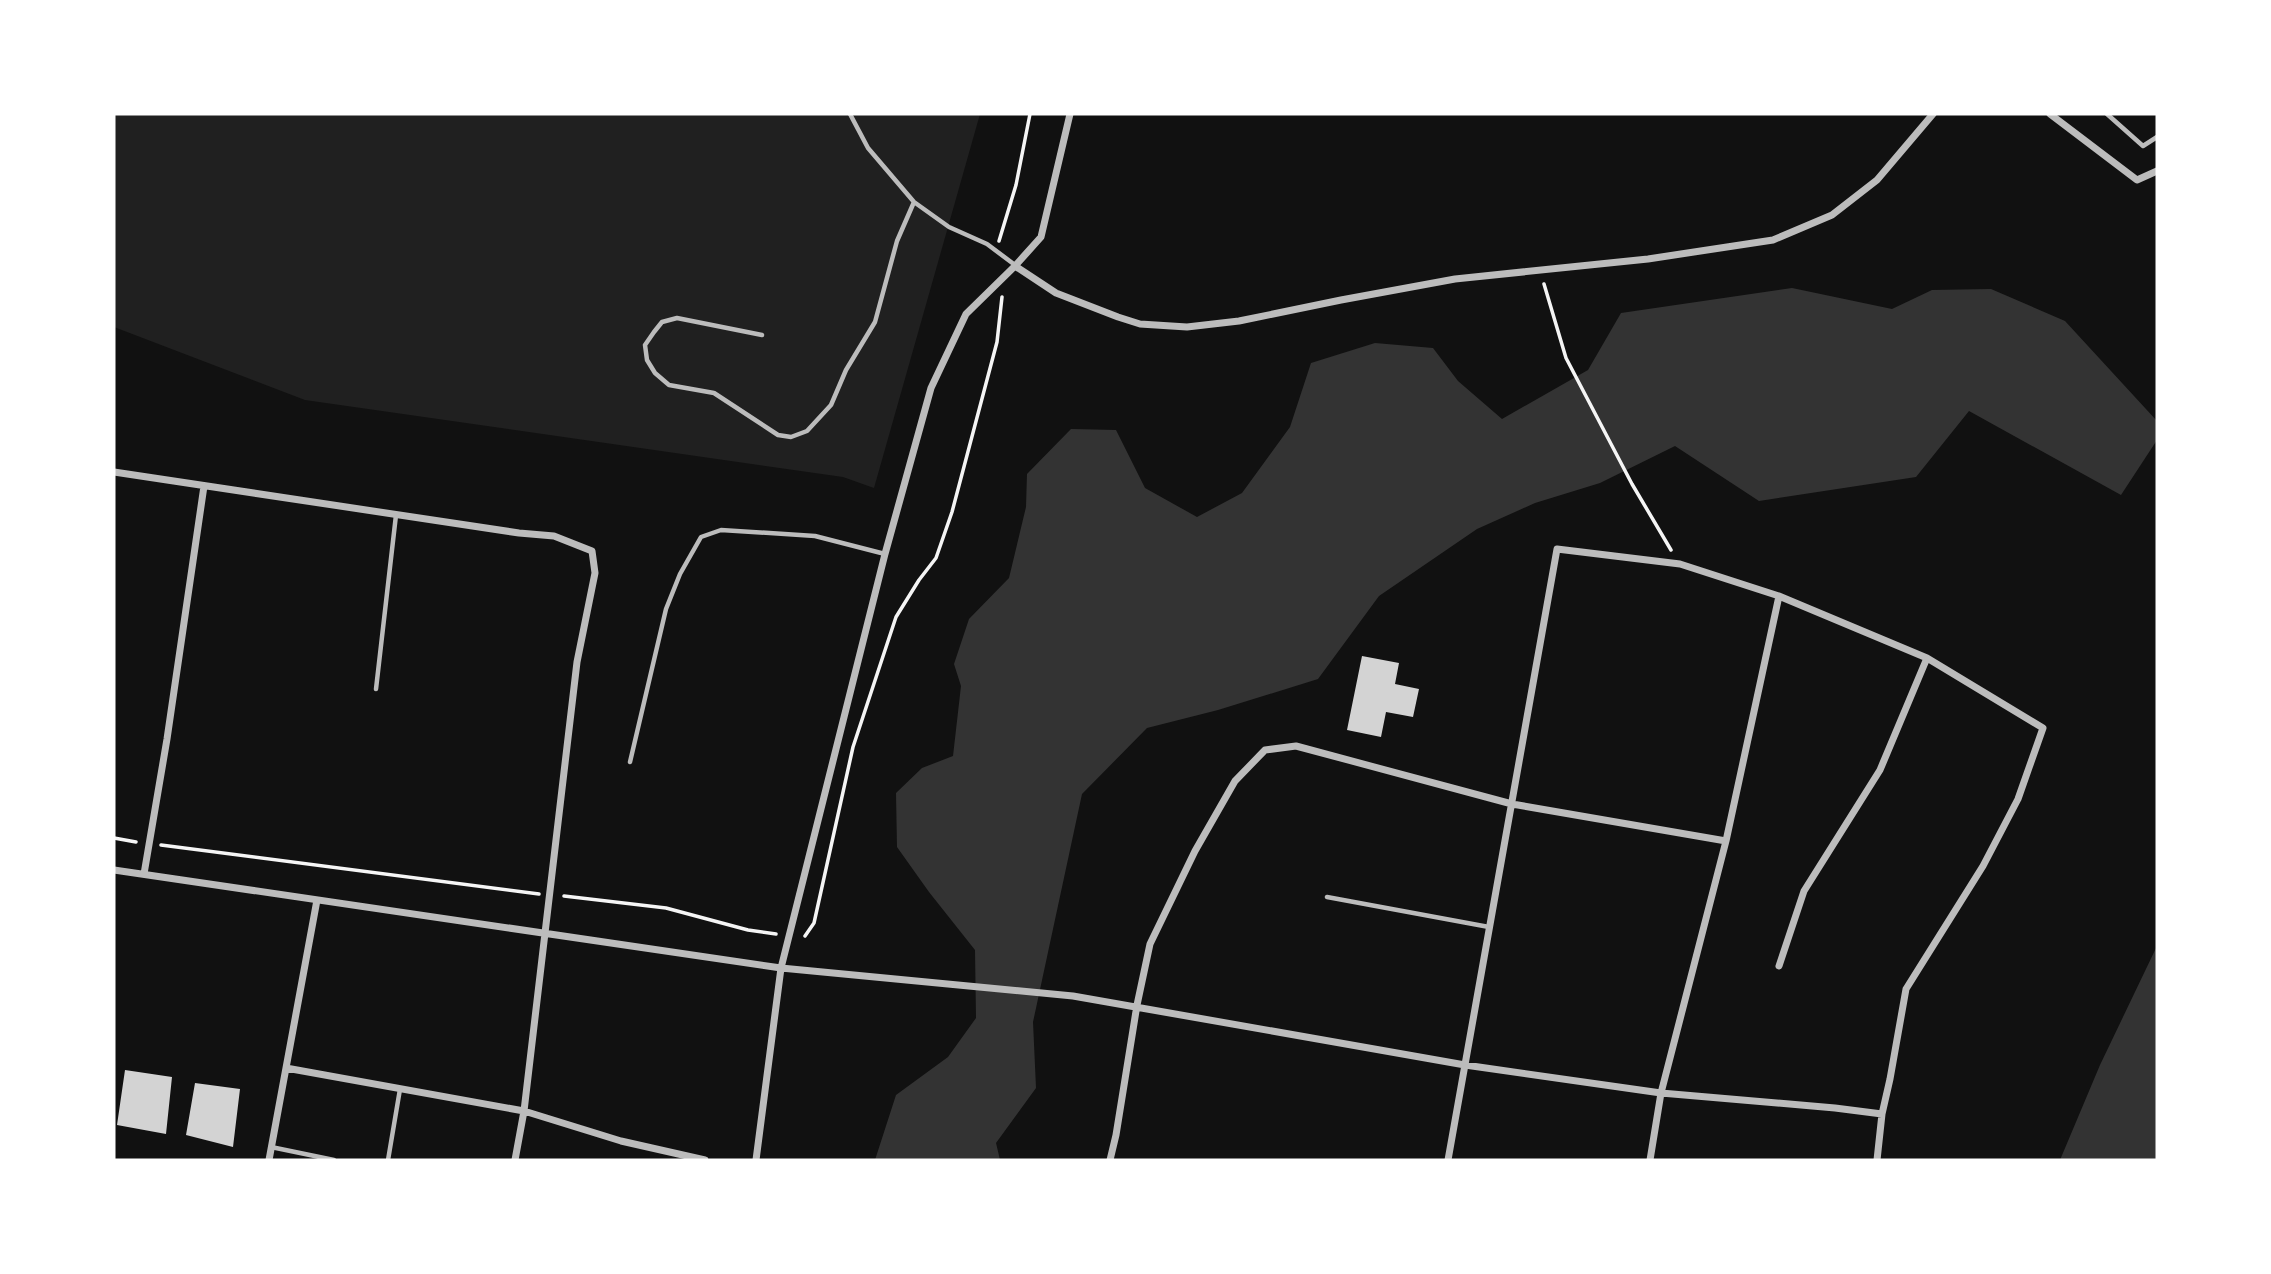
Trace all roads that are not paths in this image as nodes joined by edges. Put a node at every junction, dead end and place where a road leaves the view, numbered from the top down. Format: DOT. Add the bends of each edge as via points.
graph roads {
  1 [pos="850,114"];
  2 [pos="1070,114"];
  3 [pos="1933,114"];
  4 [pos="2050,114"];
  5 [pos="2106,114"];
  6 [pos="2157,137"];
  7 [pos="2157,171"];
  8 [pos="914,202"];
  9 [pos="1015,266"];
  10 [pos="762,335"];
  11 [pos="114,472"];
  12 [pos="204,486"];
  13 [pos="396,515"];
  14 [pos="885,554"];
  15 [pos="1779,596"];
  16 [pos="1927,658"];
  17 [pos="376,689"];
  18 [pos="630,762"];
  19 [pos="1512,804"];
  20 [pos="1726,841"];
  21 [pos="114,870"];
  22 [pos="144,874"];
  23 [pos="1327,897"];
  24 [pos="317,900"];
  25 [pos="1490,928"];
  26 [pos="543,933"];
  27 [pos="1779,966"];
  28 [pos="780,968"];
  29 [pos="1137,1005"];
  30 [pos="1465,1065"];
  31 [pos="286,1068"];
  32 [pos="400,1088"];
  33 [pos="1661,1093"];
  34 [pos="524,1111"];
  35 [pos="1882,1114"];
  36 [pos="270,1147"];
  37 [pos="269,1160"];
  38 [pos="334,1160"];
  39 [pos="388,1160"];
  40 [pos="515,1160"];
  41 [pos="705,1160"];
  42 [pos="756,1160"];
  43 [pos="1110,1160"];
  44 [pos="1448,1160"];
  45 [pos="1650,1160"];
  46 [pos="1877,1160"];
  1 -- 8 [label="lane" via="868,148"];
  2 -- 9 [label="street" via="1041,237"];
  3 -- 9 [label="street" via="1877,180 1832,215 1773,240 1648,259 1455,279 1186,327 1140,324 1118,317 1056,293"];
  4 -- 7 [label="street" via="2137,180"];
  5 -- 6 [label="lane" via="2143,146"];
  8 -- 9 [label="lane" via="949,227 987,244"];
  8 -- 10 [label="lane" via="897,240 875,322 831,405 807,431 791,437 778,435 714,393 669,385 647,360 645,345 654,332 662,323 677,318"];
  9 -- 14 [label="street" via="965,314 931,388"];
  11 -- 12 [label="street"];
  12 -- 13 [label="street"];
  12 -- 22 [label="street"];
  13 -- 17 [label="lane"];
  13 -- 26 [label="street" via="554,536 592,551 595,573 577,662"];
  14 -- 18 [label="lane" via="815,536 721,530 701,537 667,609"];
  14 -- 28 [label="street"];
  15 -- 16 [label="street"];
  15 -- 19 [label="street" via="1680,564 1557,549"];
  15 -- 20 [label="street"];
  16 -- 27 [label="street" via="1880,770 1804,891"];
  16 -- 35 [label="street" via="2043,728 2018,799 1983,866 1906,989"];
  19 -- 20 [label="street"];
  19 -- 25 [label="street"];
  19 -- 29 [label="street" via="1296,746 1265,750 1235,781 1195,851 1150,944"];
  20 -- 33 [label="street"];
  21 -- 22 [label="street"];
  22 -- 24 [label="street"];
  23 -- 25 [label="lane"];
  24 -- 26 [label="street"];
  24 -- 31 [label="street"];
  25 -- 30 [label="street"];
  26 -- 28 [label="street"];
  26 -- 34 [label="street"];
  28 -- 29 [label="street"];
  28 -- 42 [label="street"];
  29 -- 30 [label="street"];
  29 -- 43 [label="street"];
  30 -- 33 [label="street"];
  30 -- 44 [label="street"];
  31 -- 32 [label="street"];
  31 -- 36 [label="street"];
  32 -- 34 [label="street"];
  32 -- 39 [label="lane"];
  33 -- 35 [label="street"];
  33 -- 45 [label="street"];
  34 -- 40 [label="street"];
  34 -- 41 [label="street" via="621,1141"];
  35 -- 46 [label="street"];
  36 -- 37 [label="street"];
  36 -- 38 [label="lane"];
}
